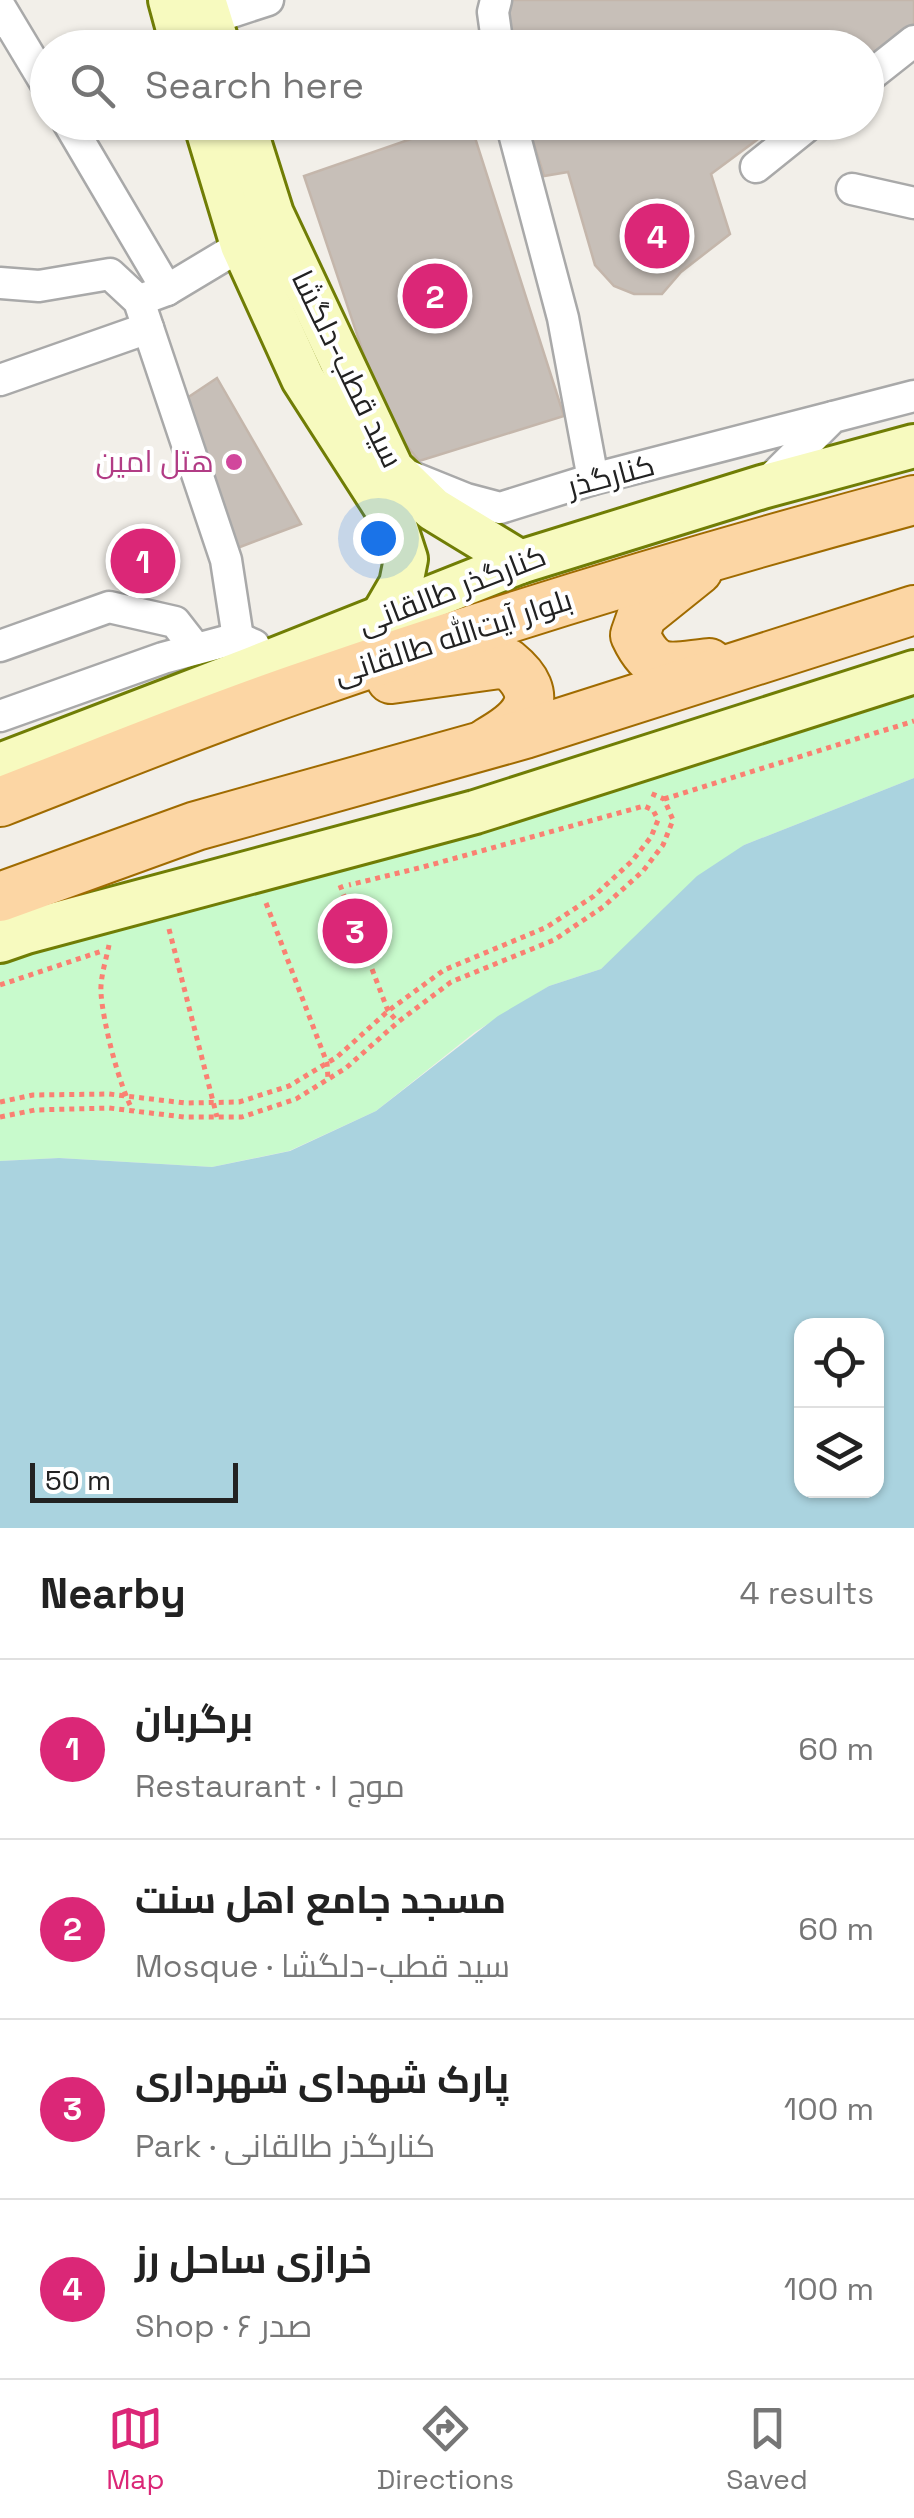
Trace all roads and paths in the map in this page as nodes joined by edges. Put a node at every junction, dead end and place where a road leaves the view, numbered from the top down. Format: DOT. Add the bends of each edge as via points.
graph roads {
  1 [pos="170,0"];
  2 [pos="268,0"];
  3 [pos="496,0"];
  4 [pos="0,6"];
  5 [pos="204,28"];
  6 [pos="496,30"];
  7 [pos="914,41"];
  8 [pos="30,57"];
  9 [pos="884,65"];
  10 [pos="76,140"];
  11 [pos="210,140"];
  12 [pos="249,140"];
  13 [pos="517,140"];
  14 [pos="790,140"];
  15 [pos="756,167"];
  16 [pos="852,188"];
  17 [pos="914,203"];
  18 [pos="242,246"];
  19 [pos="0,284"];
  20 [pos="151,306"];
  21 [pos="0,380"];
  22 [pos="914,396"];
  23 [pos="833,417"];
  24 [pos="914,446"];
  25 [pos="392,468"];
  26 [pos="593,479"];
  27 [pos="762,487"];
  28 [pos="914,500"];
  29 [pos="720,552"];
  30 [pos="520,562"];
  31 [pos="914,610"];
  32 [pos="383,615"];
  33 [pos="238,638"];
  34 [pos="0,646"];
  35 [pos="196,649"];
  36 [pos="761,658"];
  37 [pos="291,672"];
  38 [pos="914,672"];
  39 [pos="0,716"];
  40 [pos="914,720"];
  41 [pos="485,744"];
  42 [pos="0,765"];
  43 [pos="645,791"];
  44 [pos="664,800"];
  45 [pos="0,802"];
  46 [pos="334,873"];
  47 [pos="341,886"];
  48 [pos="326,890"];
  49 [pos="261,891"];
  50 [pos="0,897"];
  51 [pos="279,901"];
  52 [pos="267,904"];
  53 [pos="250,909"];
  54 [pos="167,916"];
  55 [pos="185,926"];
  56 [pos="169,930"];
  57 [pos="112,932"];
  58 [pos="155,934"];
  59 [pos="0,941"];
  60 [pos="125,943"];
  61 [pos="109,948"];
  62 [pos="0,985"];
  63 [pos="388,1011"];
  64 [pos="398,1022"];
  65 [pos="327,1063"];
  66 [pos="328,1080"];
  67 [pos="125,1096"];
  68 [pos="0,1102"];
  69 [pos="214,1102"];
  70 [pos="132,1111"];
  71 [pos="0,1116"];
  72 [pos="217,1117"];
  1 -- 5 [label="street"];
  2 -- 5 [label="street"];
  3 -- 6 [label="street"];
  4 -- 8 [label="street"];
  7 -- 9 [label="street"];
  10 -- 20 [label="street"];
  11 -- 18 [label="street, سید قطب-دلگشا"];
  12 -- 25 [label="street, سید قطب-دلگشا" via="272,214"];
  13 -- 26 [label="street" via="563,318"];
  14 -- 15 [label="street"];
  16 -- 17 [label="street"];
  18 -- 20 [label="street"];
  18 -- 32 [label="street, سید قطب-دلگشا" via="302,379 393,520 406,559"];
  19 -- 20 [label="street" via="39,286 110,274"];
  20 -- 21 [label="street"];
  20 -- 33 [label="street" via="226,560"];
  22 -- 23 [label="street, کنارگذر"];
  23 -- 26 [label="street, کنارگذر"];
  23 -- 27 [label="street"];
  24 -- 27 [label="street, کنارگذر طالقانی"];
  25 -- 26 [label="street, کنارگذر" via="500,508"];
  25 -- 30 [label="street, سید قطب-دلگشا" via="433,509"];
  27 -- 30 [label="street, کنارگذر طالقانی"];
  28 -- 29 [label="main road, بلوار آیت‌الله طالقانی"];
  29 -- 36 [label="main road" via="642,615 635,635 645,656 664,668"];
  29 -- 37 [label="main road, بلوار آیت‌الله طالقانی"];
  30 -- 32 [label="street, کنارگذر طالقانی"];
  31 -- 36 [label="main road"];
  32 -- 37 [label="street, کنارگذر طالقانی"];
  33 -- 35 [label="street"];
  33 -- 37 [label="street"];
  34 -- 35 [label="street" via="109,607 175,622"];
  35 -- 39 [label="street"];
  36 -- 41 [label="main road"];
  37 -- 41 [label="main road" via="413,678 507,663 525,684 529,701 512,728"];
  37 -- 42 [label="street, کنارگذر طالقانی"];
  37 -- 45 [label="main road, بلوار آیت‌الله طالقانی"];
  38 -- 59 [label="street" via="475,812"];
  40 -- 44 [label="path"];
  41 -- 50 [label="main road" via="196,826"];
  43 -- 44 [label="path"];
  44 -- 64 [label="path" via="674,820 663,845 603,907 554,940 450,982"];
  46 -- 47 [label="path"];
  47 -- 48 [label="path"];
  47 -- 63 [label="path"];
  47 -- 63 [label="path" via="644,806 658,820 632,861 594,896 547,927 444,970"];
  49 -- 52 [label="path"];
  51 -- 52 [label="path"];
  52 -- 53 [label="path"];
  52 -- 65 [label="path"];
  54 -- 56 [label="path"];
  55 -- 56 [label="path"];
  56 -- 58 [label="path"];
  56 -- 69 [label="path"];
  57 -- 61 [label="path"];
  60 -- 61 [label="path"];
  61 -- 62 [label="path"];
  61 -- 67 [label="path" via="100,990"];
  63 -- 64 [label="path"];
  63 -- 65 [label="path"];
  64 -- 66 [label="path"];
  65 -- 66 [label="path"];
  65 -- 69 [label="path" via="290,1086 239,1102"];
  66 -- 72 [label="path" via="296,1099"];
  67 -- 68 [label="path"];
  67 -- 69 [label="path"];
  67 -- 70 [label="path"];
  69 -- 72 [label="path"];
  70 -- 71 [label="path"];
  70 -- 72 [label="path"];
}
